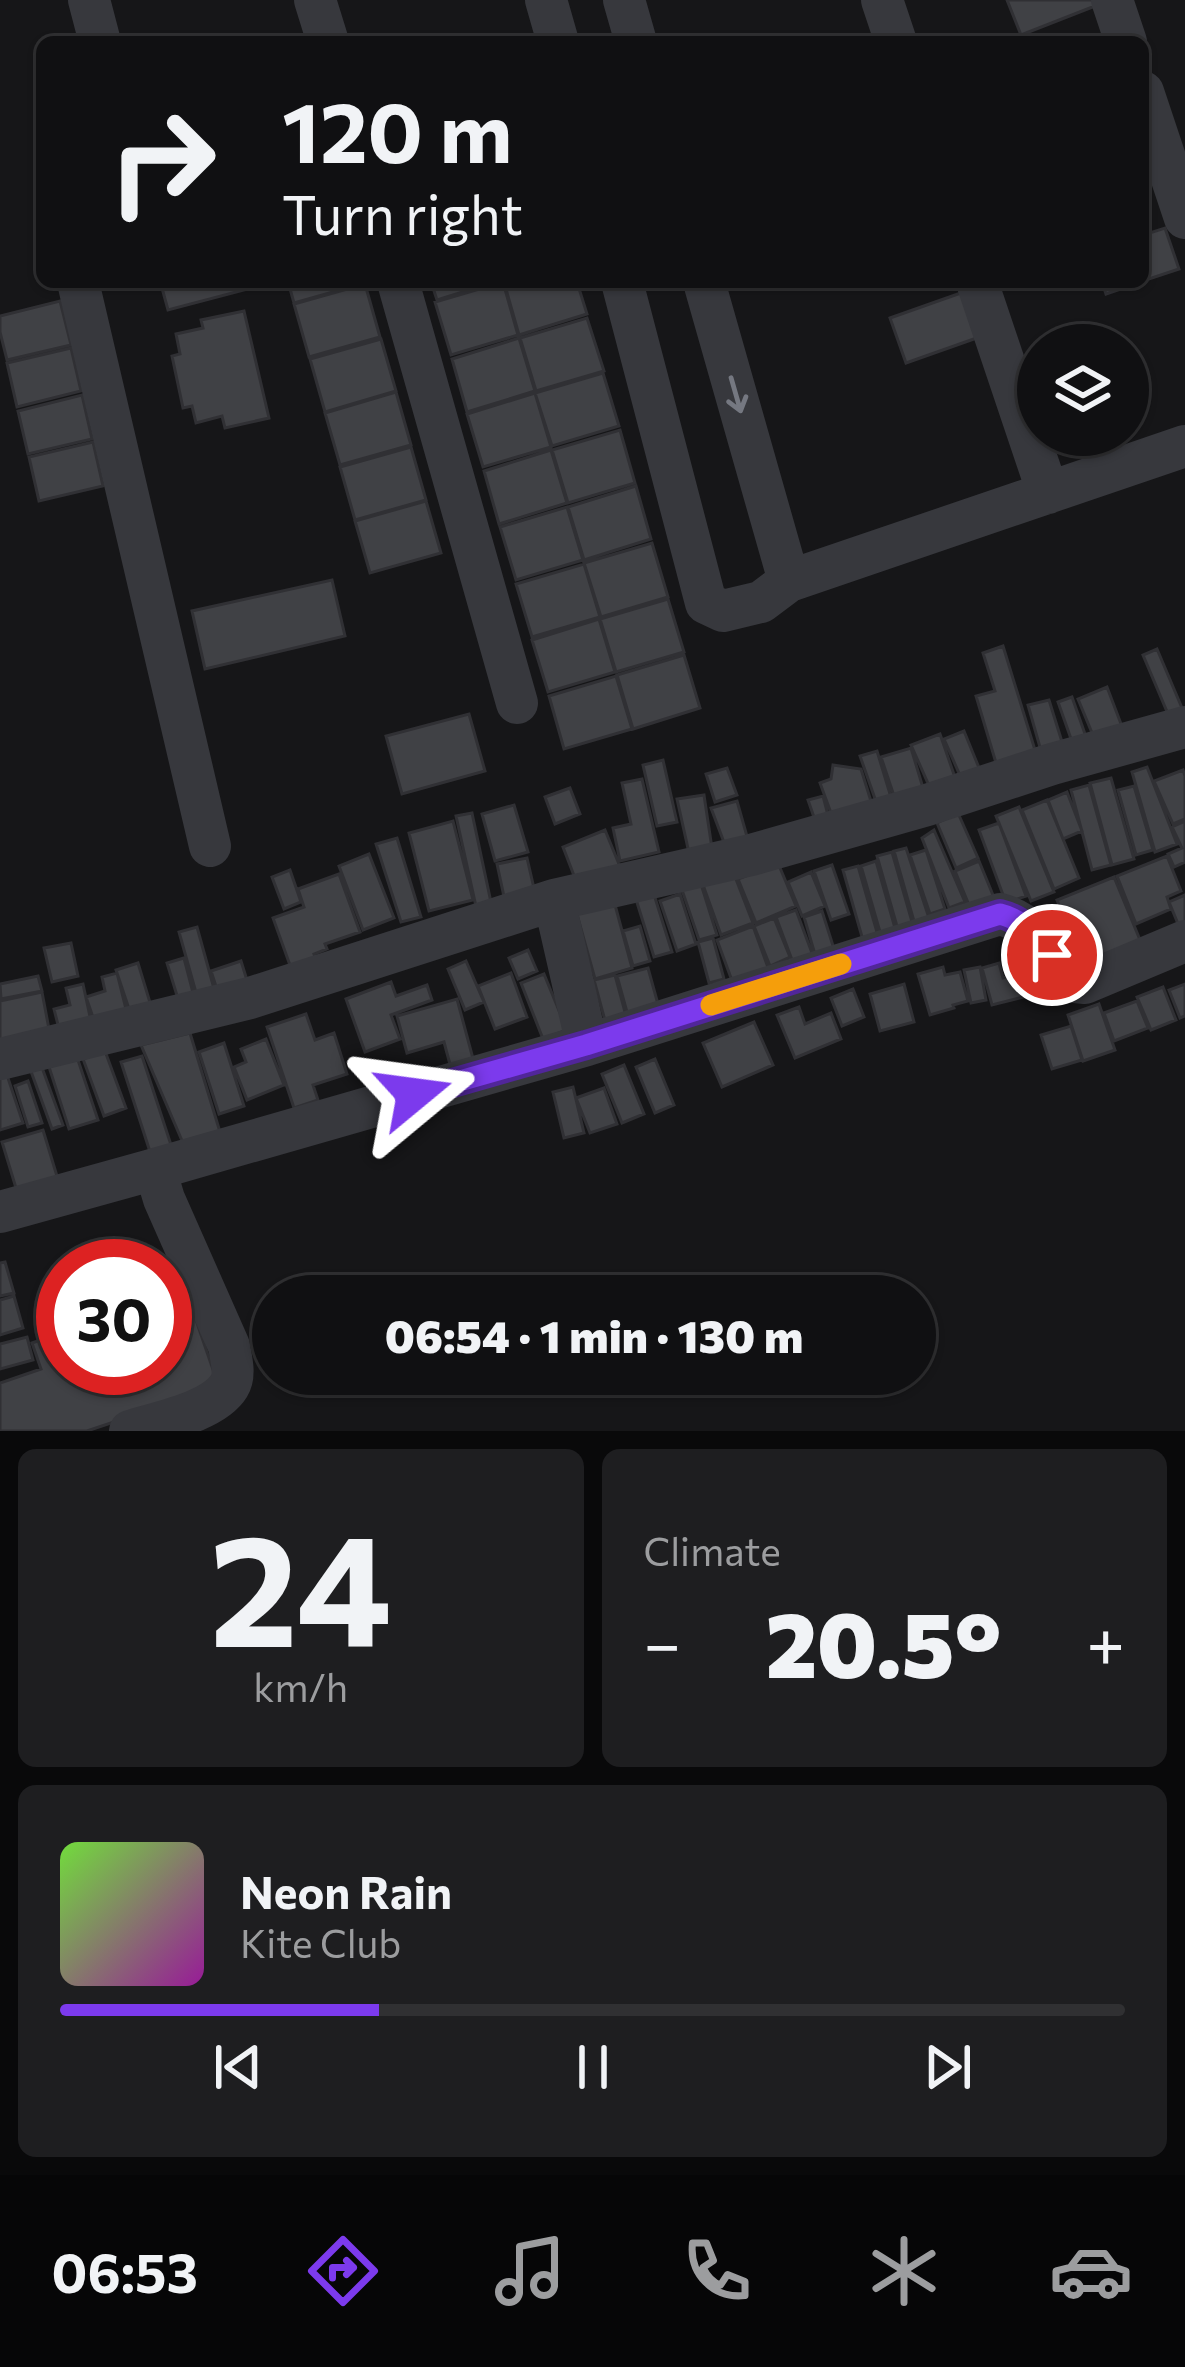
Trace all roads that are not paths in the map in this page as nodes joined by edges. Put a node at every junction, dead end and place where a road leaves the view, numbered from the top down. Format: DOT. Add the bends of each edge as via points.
graph roads {
  1 [pos="89,0"];
  2 [pos="315,0"];
  3 [pos="547,0"];
  4 [pos="624,0"];
  5 [pos="882,0"];
  6 [pos="1112,0"];
  7 [pos="98,36"];
  8 [pos="326,36"];
  9 [pos="556,36"];
  10 [pos="634,36"];
  11 [pos="894,36"];
  12 [pos="1124,36"];
  13 [pos="1149,110"];
  14 [pos="1185,218"];
  15 [pos="79,288"];
  16 [pos="400,288"];
  17 [pos="624,288"];
  18 [pos="706,288"];
  19 [pos="979,288"];
  20 [pos="1185,446"];
  21 [pos="1048,493"];
  22 [pos="789,581"];
  23 [pos="517,703"];
  24 [pos="1185,728"];
  25 [pos="210,846"];
  26 [pos="554,900"];
  27 [pos="1185,941"];
  28 [pos="586,1045"];
  29 [pos="0,1059"];
  30 [pos="155,1168"];
  31 [pos="0,1212"];
  32 [pos="130,1431"];
  1 -- 7 [label="street"];
  2 -- 8 [label="street"];
  3 -- 9 [label="street"];
  4 -- 10 [label="street"];
  5 -- 11 [label="street"];
  6 -- 12 [label="street"];
  13 -- 14 [label="street"];
  15 -- 25 [label="street"];
  16 -- 23 [label="street"];
  17 -- 22 [label="street" via="706,603 723,611 761,602"];
  18 -- 22 [label="street, one-way"];
  19 -- 21 [label="street"];
  20 -- 21 [label="street"];
  21 -- 22 [label="street"];
  24 -- 26 [label="street" via="752,855"];
  26 -- 28 [label="street"];
  26 -- 29 [label="street" via="250,998"];
  27 -- 28 [label="street" via="1076,982 1028,927 1000,914"];
  28 -- 30 [label="street"];
  30 -- 31 [label="street"];
  30 -- 32 [label="street" via="232,1370 230,1384 207,1405"];
}
